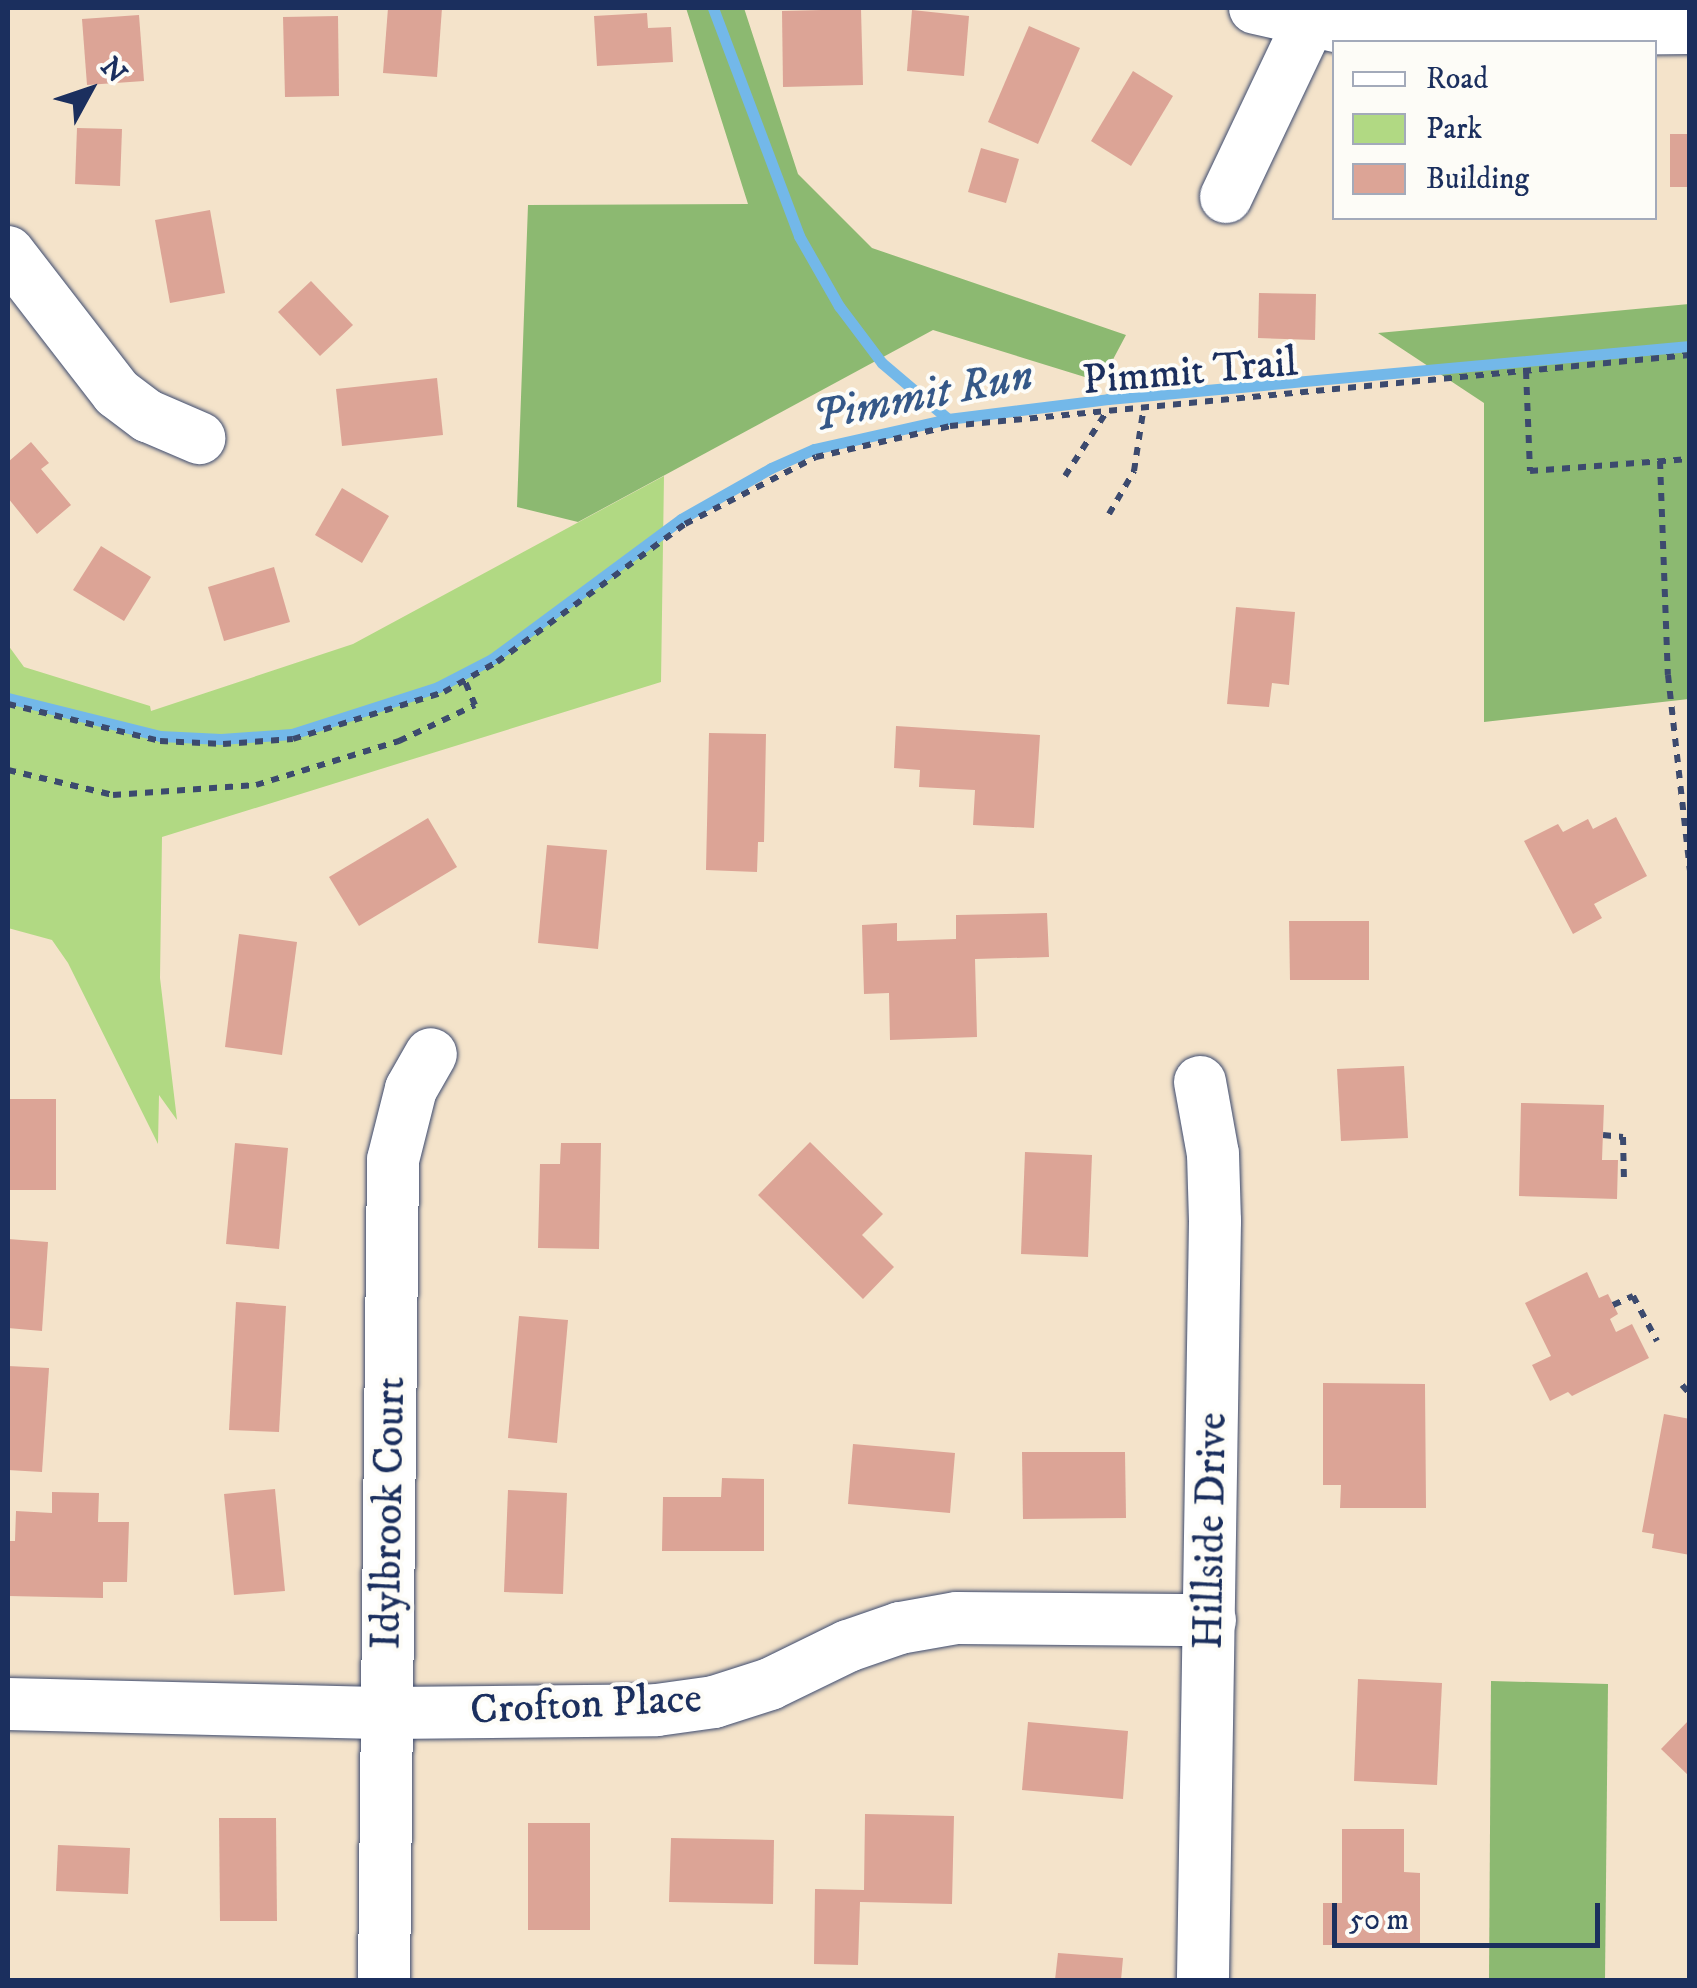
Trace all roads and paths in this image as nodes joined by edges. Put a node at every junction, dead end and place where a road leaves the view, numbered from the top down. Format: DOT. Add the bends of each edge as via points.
graph roads {
  1 [pos="1255,8"];
  2 [pos="1336,19"];
  3 [pos="1690,28"];
  4 [pos="1226,197"];
  5 [pos="8,252"];
  6 [pos="1690,355"];
  7 [pos="1526,370"];
  8 [pos="1144,406"];
  9 [pos="1107,410"];
  10 [pos="199,438"];
  11 [pos="1690,459"];
  12 [pos="1660,461"];
  13 [pos="1066,476"];
  14 [pos="1109,514"];
  15 [pos="464,681"];
  16 [pos="8,704"];
  17 [pos="8,770"];
  18 [pos="1690,872"];
  19 [pos="432,1054"];
  20 [pos="1200,1082"];
  21 [pos="1603,1135"];
  22 [pos="1624,1182"];
  23 [pos="1613,1306"];
  24 [pos="1657,1342"];
  25 [pos="1682,1385"];
  26 [pos="1690,1394"];
  27 [pos="1210,1620"];
  28 [pos="8,1704"];
  29 [pos="388,1713"];
  30 [pos="384,1980"];
  31 [pos="1203,1980"];
  1 -- 2 [label="street"];
  2 -- 3 [label="street"];
  2 -- 4 [label="street"];
  5 -- 10 [label="street" via="117,393 148,416"];
  6 -- 7 [label="path, Pimmit Trail"];
  7 -- 8 [label="path, Pimmit Trail"];
  7 -- 12 [label="path" via="1530,472"];
  8 -- 9 [label="path, Pimmit Trail"];
  8 -- 14 [label="path" via="1134,471"];
  9 -- 13 [label="path"];
  9 -- 15 [label="path, Pimmit Trail" via="950,426 816,457 685,524"];
  11 -- 12 [label="path"];
  12 -- 18 [label="path" via="1668,675"];
  15 -- 16 [label="path, Pimmit Trail" via="294,738 222,744 160,741"];
  15 -- 17 [label="path" via="475,705 400,742 256,785 113,795"];
  19 -- 29 [label="street, Idylbrook Court" via="411,1089 393,1160"];
  20 -- 27 [label="street, Hillside Drive" via="1214,1204"];
  21 -- 22 [label="path" via="1623,1136"];
  23 -- 24 [label="path" via="1633,1296"];
  25 -- 26 [label="path"];
  27 -- 29 [label="street, Crofton Place" via="958,1618 865,1640 714,1702 656,1710"];
  27 -- 31 [label="street, Hillside Drive"];
  28 -- 29 [label="street, Crofton Place"];
  29 -- 30 [label="street, Idylbrook Court"];
}
